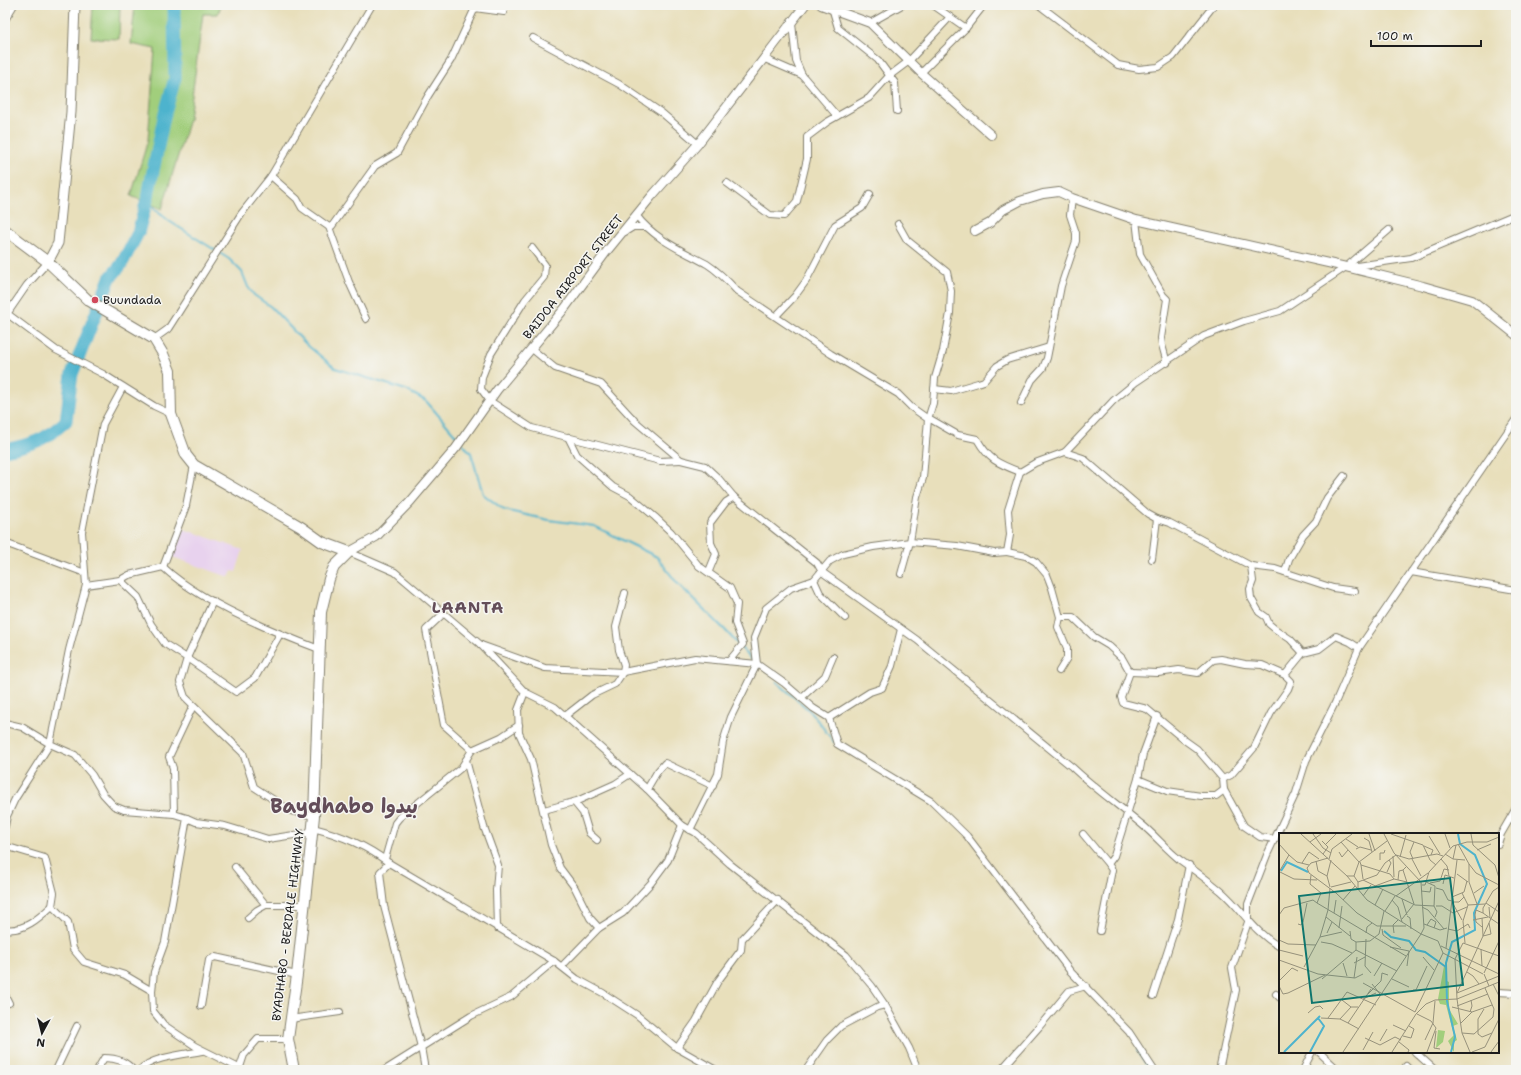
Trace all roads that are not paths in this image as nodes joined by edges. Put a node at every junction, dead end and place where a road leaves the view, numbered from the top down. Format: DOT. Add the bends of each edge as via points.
graph roads {
  1 [pos="14,5"];
  2 [pos="75,5"];
  3 [pos="372,5"];
  4 [pos="805,5"];
  5 [pos="821,5"];
  6 [pos="902,5"];
  7 [pos="933,5"];
  8 [pos="984,5"];
  9 [pos="1039,5"];
  10 [pos="1214,5"];
  11 [pos="473,6"];
  12 [pos="833,11"];
  13 [pos="504,12"];
  14 [pos="950,17"];
  15 [pos="5,20"];
  16 [pos="792,23"];
  17 [pos="870,23"];
  18 [pos="966,28"];
  19 [pos="533,38"];
  20 [pos="765,59"];
  21 [pos="909,61"];
  22 [pos="921,73"];
  23 [pos="802,75"];
  24 [pos="889,76"];
  25 [pos="897,111"];
  26 [pos="837,116"];
  27 [pos="991,135"];
  28 [pos="698,144"];
  29 [pos="271,176"];
  30 [pos="727,183"];
  31 [pos="870,194"];
  32 [pos="1072,198"];
  33 [pos="1516,214"];
  34 [pos="636,215"];
  35 [pos="1136,220"];
  36 [pos="898,224"];
  37 [pos="646,227"];
  38 [pos="329,228"];
  39 [pos="5,230"];
  40 [pos="1389,230"];
  41 [pos="975,231"];
  42 [pos="618,237"];
  43 [pos="532,248"];
  44 [pos="48,262"];
  45 [pos="1346,268"];
  46 [pos="6,314"];
  47 [pos="776,316"];
  48 [pos="366,320"];
  49 [pos="1516,336"];
  50 [pos="154,339"];
  51 [pos="1049,347"];
  52 [pos="532,349"];
  53 [pos="1167,363"];
  54 [pos="123,387"];
  55 [pos="934,389"];
  56 [pos="490,401"];
  57 [pos="1021,403"];
  58 [pos="171,414"];
  59 [pos="928,419"];
  60 [pos="1516,419"];
  61 [pos="568,437"];
  62 [pos="1065,452"];
  63 [pos="681,460"];
  64 [pos="194,465"];
  65 [pos="1020,472"];
  66 [pos="1344,476"];
  67 [pos="734,497"];
  68 [pos="1157,519"];
  69 [pos="910,542"];
  70 [pos="5,543"];
  71 [pos="349,552"];
  72 [pos="1007,552"];
  73 [pos="1152,559"];
  74 [pos="1251,566"];
  75 [pos="163,567"];
  76 [pos="709,571"];
  77 [pos="822,572"];
  78 [pos="1285,572"];
  79 [pos="1411,572"];
  80 [pos="85,573"];
  81 [pos="901,574"];
  82 [pos="120,580"];
  83 [pos="814,580"];
  84 [pos="86,585"];
  85 [pos="1516,590"];
  86 [pos="1356,591"];
  87 [pos="625,593"];
  88 [pos="213,601"];
  89 [pos="444,613"];
  90 [pos="1060,617"];
  91 [pos="845,618"];
  92 [pos="901,629"];
  93 [pos="280,634"];
  94 [pos="754,638"];
  95 [pos="743,644"];
  96 [pos="481,645"];
  97 [pos="1359,648"];
  98 [pos="319,649"];
  99 [pos="1303,654"];
  100 [pos="833,657"];
  101 [pos="187,658"];
  102 [pos="729,661"];
  103 [pos="756,664"];
  104 [pos="1059,671"];
  105 [pos="623,672"];
  106 [pos="1130,672"];
  107 [pos="1286,675"];
  108 [pos="525,692"];
  109 [pos="801,698"];
  110 [pos="194,706"];
  111 [pos="565,716"];
  112 [pos="1157,716"];
  113 [pos="829,718"];
  114 [pos="5,723"];
  115 [pos="519,725"];
  116 [pos="50,744"];
  117 [pos="472,750"];
  118 [pos="466,760"];
  119 [pos="630,774"];
  120 [pos="1138,779"];
  121 [pos="1224,779"];
  122 [pos="713,786"];
  123 [pos="647,789"];
  124 [pos="1224,790"];
  125 [pos="574,802"];
  126 [pos="1516,808"];
  127 [pos="544,810"];
  128 [pos="1128,813"];
  129 [pos="174,814"];
  130 [pos="314,816"];
  131 [pos="187,818"];
  132 [pos="682,825"];
  133 [pos="5,826"];
  134 [pos="312,828"];
  135 [pos="690,830"];
  136 [pos="1083,834"];
  137 [pos="1275,839"];
  138 [pos="597,840"];
  139 [pos="1499,841"];
  140 [pos="5,846"];
  141 [pos="387,861"];
  142 [pos="1108,864"];
  143 [pos="1189,865"];
  144 [pos="235,867"];
  145 [pos="778,900"];
  146 [pos="266,905"];
  147 [pos="304,905"];
  148 [pos="52,906"];
  149 [pos="248,918"];
  150 [pos="1248,922"];
  151 [pos="497,928"];
  152 [pos="599,928"];
  153 [pos="5,930"];
  154 [pos="1100,931"];
  155 [pos="1279,946"];
  156 [pos="554,962"];
  157 [pos="562,966"];
  158 [pos="297,975"];
  159 [pos="1086,986"];
  160 [pos="152,991"];
  161 [pos="1499,992"];
  162 [pos="1516,993"];
  163 [pos="5,996"];
  164 [pos="1153,996"];
  165 [pos="8,1003"];
  166 [pos="885,1005"];
  167 [pos="202,1006"];
  168 [pos="340,1012"];
  169 [pos="290,1019"];
  170 [pos="77,1026"];
  171 [pos="288,1039"];
  172 [pos="421,1047"];
  173 [pos="677,1048"];
  174 [pos="202,1051"];
  175 [pos="1312,1053"];
  176 [pos="1320,1053"];
  177 [pos="1416,1053"];
  178 [pos="1336,1068"];
  179 [pos="239,1069"];
  180 [pos="56,1070"];
  181 [pos="97,1070"];
  182 [pos="133,1070"];
  183 [pos="140,1070"];
  184 [pos="294,1070"];
  185 [pos="385,1070"];
  186 [pos="425,1070"];
  187 [pos="716,1070"];
  188 [pos="806,1070"];
  189 [pos="918,1070"];
  190 [pos="1001,1070"];
  191 [pos="1154,1070"];
  192 [pos="1219,1070"];
  193 [pos="1303,1070"];
  194 [pos="1436,1070"];
  1 -- 15 [label="street"];
  2 -- 44 [label="main road" via="71,112 58,243"];
  3 -- 29 [label="street"];
  4 -- 16 [label="street, BAIDOA AIRPORT STREET"];
  5 -- 12 [label="street"];
  6 -- 17 [label="street"];
  7 -- 14 [label="street"];
  8 -- 18 [label="street"];
  9 -- 10 [label="street" via="1118,65 1139,69 1158,68 1173,57"];
  11 -- 13 [label="street"];
  11 -- 38 [label="street" via="451,60 397,153 375,166"];
  12 -- 17 [label="street"];
  12 -- 24 [label="street" via="838,28 878,60"];
  14 -- 18 [label="street"];
  14 -- 21 [label="street"];
  16 -- 20 [label="street, BAIDOA AIRPORT STREET"];
  16 -- 23 [label="street" via="796,61"];
  17 -- 21 [label="street"];
  18 -- 22 [label="street"];
  19 -- 28 [label="street" via="620,84 662,113"];
  20 -- 23 [label="street"];
  20 -- 28 [label="street, BAIDOA AIRPORT STREET"];
  21 -- 22 [label="street"];
  21 -- 24 [label="street"];
  22 -- 27 [label="street"];
  23 -- 26 [label="street"];
  24 -- 25 [label="street" via="895,83"];
  24 -- 26 [label="street" via="869,98"];
  26 -- 30 [label="street" via="807,137 807,159 798,201 784,216 770,216"];
  28 -- 34 [label="street, BAIDOA AIRPORT STREET"];
  29 -- 38 [label="street" via="298,199 302,208"];
  29 -- 50 [label="street" via="241,214 168,329"];
  31 -- 47 [label="street" via="862,208 835,225 806,281 796,296"];
  32 -- 35 [label="street"];
  32 -- 41 [label="street" via="1059,192 1020,201"];
  32 -- 51 [label="street" via="1070,215 1076,241 1061,286"];
  33 -- 45 [label="street" via="1411,258"];
  34 -- 37 [label="street"];
  34 -- 42 [label="street, BAIDOA AIRPORT STREET"];
  35 -- 45 [label="street"];
  35 -- 53 [label="street" via="1140,254 1167,299 1161,338"];
  36 -- 55 [label="street" via="907,240 946,272 951,291 951,308"];
  37 -- 42 [label="street" via="632,227"];
  37 -- 47 [label="street" via="653,234 707,265 737,291"];
  38 -- 48 [label="street"];
  39 -- 44 [label="main road"];
  40 -- 45 [label="street"];
  42 -- 52 [label="street, BAIDOA AIRPORT STREET"];
  43 -- 56 [label="street" via="545,265 544,277 525,300 491,354 481,383 481,389"];
  44 -- 46 [label="street"];
  44 -- 50 [label="main road" via="88,300"];
  45 -- 49 [label="street" via="1472,300"];
  45 -- 53 [label="street" via="1280,311 1204,336"];
  46 -- 54 [label="street" via="56,350"];
  47 -- 59 [label="street" via="831,354 898,394"];
  50 -- 58 [label="main road" via="170,371"];
  51 -- 55 [label="street" via="1007,360 997,366 984,381 951,391"];
  51 -- 57 [label="street" via="1043,368 1032,380"];
  52 -- 56 [label="street, BAIDOA AIRPORT STREET"];
  52 -- 63 [label="street" via="555,368 601,384 635,421"];
  53 -- 62 [label="street" via="1136,382 1114,400"];
  54 -- 58 [label="street"];
  54 -- 80 [label="street" via="103,424 82,532"];
  55 -- 59 [label="street"];
  56 -- 61 [label="street" via="532,428"];
  56 -- 71 [label="street, BAIDOA AIRPORT STREET" via="456,448 410,502 376,537"];
  58 -- 64 [label="main road" via="186,455"];
  59 -- 65 [label="street" via="958,436 977,439 986,454 1006,467"];
  59 -- 69 [label="street" via="923,478 917,497"];
  60 -- 79 [label="street"];
  61 -- 63 [label="street" via="660,461"];
  61 -- 76 [label="street" via="577,455 613,487 630,496 655,517 699,566"];
  62 -- 65 [label="street" via="1035,463"];
  62 -- 68 [label="street" via="1083,458 1117,485 1132,501"];
  63 -- 67 [label="street" via="705,466 720,479"];
  64 -- 71 [label="main road" via="301,527 322,542"];
  64 -- 75 [label="street" via="186,506"];
  65 -- 72 [label="street" via="1008,510 1010,535"];
  66 -- 78 [label="street" via="1327,498 1316,521 1303,534"];
  67 -- 76 [label="street" via="726,502 710,523 711,543 716,554"];
  67 -- 77 [label="street" via="816,563"];
  68 -- 73 [label="street"];
  68 -- 74 [label="street" via="1170,523"];
  69 -- 72 [label="street" via="957,546 994,553"];
  69 -- 77 [label="street" via="843,554 830,561"];
  69 -- 81 [label="street"];
  70 -- 80 [label="street"];
  71 -- 89 [label="street" via="395,572"];
  71 -- 98 [label="main road, BYADHABO - BERDALE HIGHWAY" via="334,567 329,579 321,612"];
  72 -- 90 [label="street" via="1026,556 1036,562 1047,575"];
  74 -- 78 [label="street"];
  74 -- 99 [label="street" via="1251,598 1259,612"];
  75 -- 82 [label="street" via="129,575"];
  75 -- 88 [label="street" via="177,580"];
  76 -- 95 [label="street" via="730,588 737,604 734,623"];
  77 -- 83 [label="street"];
  77 -- 92 [label="street"];
  78 -- 86 [label="street" via="1333,588"];
  79 -- 85 [label="street"];
  79 -- 97 [label="street"];
  80 -- 84 [label="street"];
  82 -- 84 [label="street"];
  82 -- 101 [label="street" via="138,597 151,624 165,644"];
  83 -- 91 [label="street" via="820,593"];
  83 -- 94 [label="street" via="791,588 766,608"];
  84 -- 116 [label="street" via="69,650"];
  87 -- 105 [label="street" via="616,627 624,665"];
  88 -- 93 [label="street"];
  88 -- 101 [label="street"];
  89 -- 96 [label="street"];
  89 -- 117 [label="street" via="426,630 444,725"];
  90 -- 104 [label="street" via="1058,627 1067,648 1067,658"];
  90 -- 106 [label="street" via="1073,617 1081,623 1094,638 1109,646 1122,658"];
  92 -- 113 [label="street" via="892,666 882,688 870,692"];
  92 -- 128 [label="street"];
  93 -- 98 [label="street"];
  93 -- 101 [label="street" via="255,678 236,692"];
  94 -- 95 [label="street"];
  94 -- 103 [label="street"];
  95 -- 102 [label="street"];
  96 -- 105 [label="street" via="545,668"];
  96 -- 108 [label="street"];
  97 -- 99 [label="street" via="1336,636 1319,649"];
  97 -- 137 [label="street" via="1306,761 1296,793"];
  98 -- 130 [label="main road, BYADHABO - BERDALE HIGHWAY"];
  99 -- 107 [label="street"];
  100 -- 109 [label="street" via="825,676"];
  101 -- 110 [label="street" via="180,682 185,697"];
  102 -- 103 [label="street"];
  102 -- 105 [label="street" via="695,658"];
  103 -- 109 [label="street"];
  103 -- 122 [label="street" via="731,717"];
  105 -- 111 [label="street" via="615,684 592,694"];
  106 -- 107 [label="street" via="1158,674 1179,670 1198,673 1214,660 1221,659 1262,665"];
  106 -- 112 [label="street" via="1121,697 1123,702"];
  107 -- 121 [label="street" via="1291,681 1288,689 1271,713 1254,748 1231,775"];
  108 -- 111 [label="street" via="555,707"];
  108 -- 115 [label="street" via="518,710"];
  109 -- 113 [label="street"];
  110 -- 129 [label="street" via="169,757 173,768"];
  110 -- 130 [label="street" via="243,753 254,787 291,811"];
  111 -- 119 [label="street"];
  112 -- 120 [label="street" via="1143,754"];
  112 -- 121 [label="street" via="1175,734 1197,749"];
  113 -- 159 [label="street" via="837,744 931,801 967,836 1070,971"];
  114 -- 116 [label="street" via="22,727"];
  115 -- 117 [label="street" via="501,737"];
  115 -- 127 [label="street" via="519,733 531,759"];
  116 -- 129 [label="street" via="75,755 114,806 124,810"];
  116 -- 133 [label="street" via="15,799"];
  117 -- 118 [label="street"];
  118 -- 141 [label="street" via="461,768 395,823"];
  118 -- 151 [label="street" via="482,821 498,865"];
  119 -- 123 [label="street"];
  119 -- 125 [label="street" via="615,784"];
  120 -- 124 [label="street" via="1167,791 1201,796 1216,796"];
  120 -- 128 [label="street"];
  121 -- 124 [label="street"];
  122 -- 123 [label="street" via="665,763"];
  122 -- 135 [label="street"];
  123 -- 132 [label="street"];
  124 -- 137 [label="street" via="1244,826 1260,837"];
  125 -- 127 [label="street"];
  125 -- 138 [label="street" via="583,813 589,833"];
  126 -- 139 [label="street"];
  127 -- 152 [label="street" via="551,845 560,868 575,888 590,918"];
  128 -- 142 [label="street" via="1114,856"];
  128 -- 143 [label="street"];
  129 -- 131 [label="street"];
  130 -- 134 [label="main road, BYADHABO - BERDALE HIGHWAY"];
  131 -- 134 [label="street" via="268,839 307,833"];
  131 -- 160 [label="street" via="164,942 154,972"];
  132 -- 135 [label="street"];
  132 -- 152 [label="street" via="668,860 650,883 623,913"];
  134 -- 141 [label="street" via="341,835"];
  134 -- 147 [label="main road, BYADHABO - BERDALE HIGHWAY"];
  135 -- 145 [label="street"];
  136 -- 142 [label="street"];
  137 -- 150 [label="street" via="1248,904"];
  140 -- 148 [label="street" via="45,858 54,893"];
  141 -- 151 [label="street"];
  141 -- 172 [label="street" via="380,872 384,906"];
  142 -- 154 [label="street" via="1112,870"];
  143 -- 150 [label="street" via="1232,901"];
  143 -- 164 [label="street" via="1178,919"];
  144 -- 146 [label="street"];
  145 -- 166 [label="street" via="846,955"];
  145 -- 173 [label="street" via="742,939 741,950 718,981 696,1021"];
  146 -- 147 [label="street"];
  146 -- 149 [label="street"];
  147 -- 158 [label="main road, BYADHABO - BERDALE HIGHWAY"];
  148 -- 153 [label="street" via="35,922"];
  148 -- 160 [label="street" via="68,922 73,949 84,962 125,975"];
  150 -- 155 [label="street"];
  150 -- 192 [label="street" via="1232,968 1236,990"];
  151 -- 156 [label="street"];
  152 -- 157 [label="street"];
  156 -- 157 [label="street"];
  156 -- 172 [label="street" via="511,997 471,1016"];
  157 -- 173 [label="street" via="577,979 637,1015"];
  158 -- 167 [label="street" via="215,957 209,960"];
  158 -- 169 [label="main road, BYADHABO - BERDALE HIGHWAY"];
  159 -- 190 [label="street" via="1069,991"];
  159 -- 191 [label="street" via="1129,1032"];
  160 -- 174 [label="street" via="153,1011 164,1025"];
  161 -- 162 [label="street"];
  163 -- 165 [label="street"];
  166 -- 188 [label="street" via="841,1026 827,1040"];
  166 -- 189 [label="street"];
  168 -- 169 [label="street"];
  169 -- 171 [label="main road, BYADHABO - BERDALE HIGHWAY"];
  170 -- 180 [label="street"];
  171 -- 179 [label="street" via="258,1039 244,1055"];
  171 -- 184 [label="main road, BYADHABO - BERDALE HIGHWAY"];
  172 -- 185 [label="street"];
  172 -- 186 [label="street"];
  173 -- 187 [label="street"];
  174 -- 179 [label="street"];
  174 -- 183 [label="street" via="145,1064"];
  175 -- 193 [label="street"];
  176 -- 178 [label="street"];
  177 -- 194 [label="street"];
  181 -- 182 [label="street" via="104,1058 114,1058"];
}
